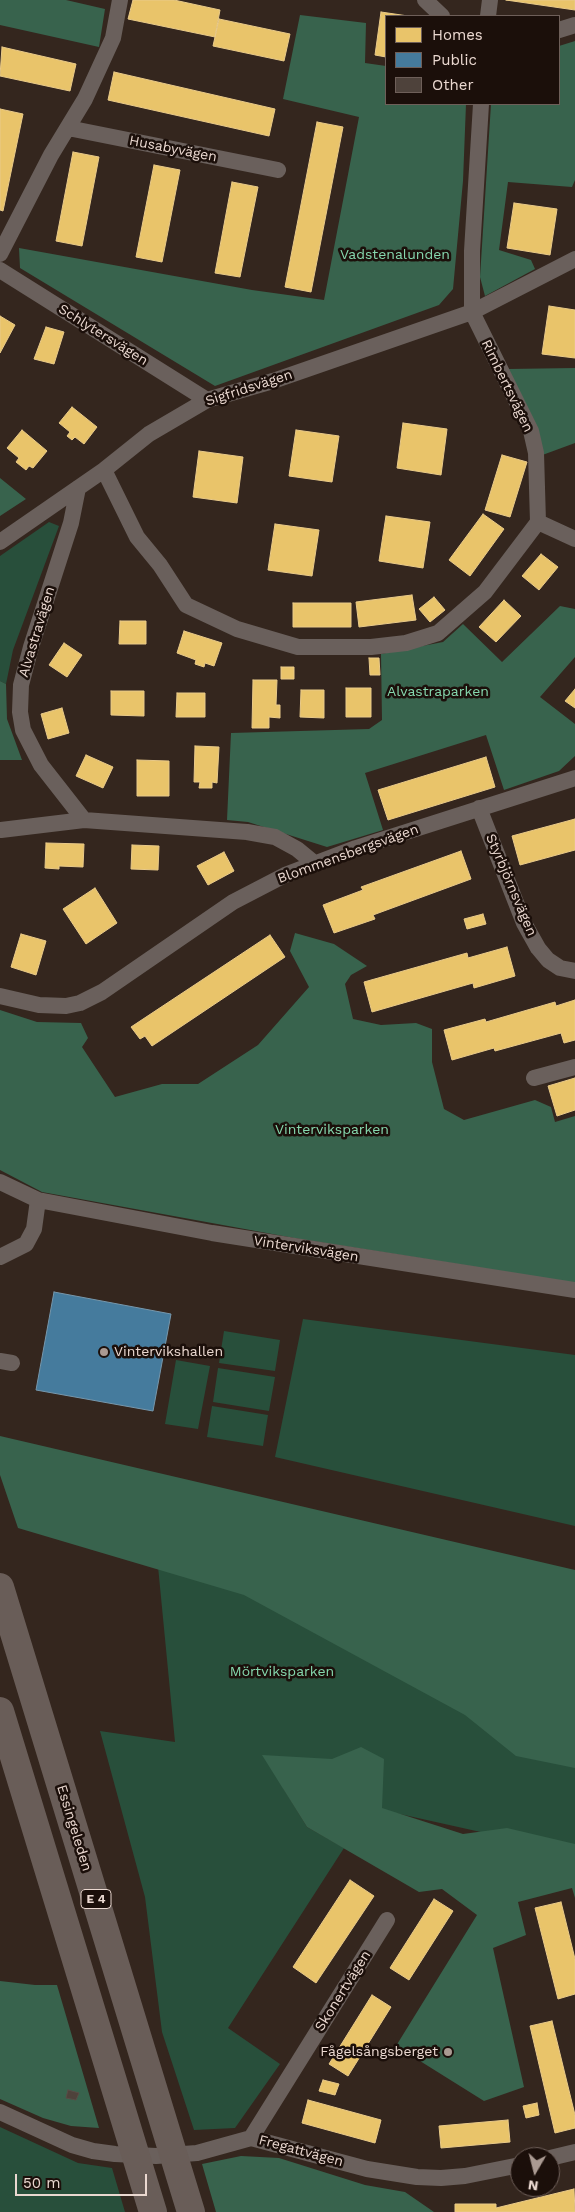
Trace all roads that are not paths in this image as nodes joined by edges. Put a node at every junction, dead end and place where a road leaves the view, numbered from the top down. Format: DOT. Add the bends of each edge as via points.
graph roads {
  1 [pos="120,0"];
  2 [pos="425,0"];
  3 [pos="490,0"];
  4 [pos="441,15"];
  5 [pos="488,15"];
  6 [pos="575,25"];
  7 [pos="560,30"];
  8 [pos="482,105"];
  9 [pos="68,128"];
  10 [pos="278,170"];
  11 [pos="0,254"];
  12 [pos="575,259"];
  13 [pos="0,270"];
  14 [pos="472,312"];
  15 [pos="207,400"];
  16 [pos="104,470"];
  17 [pos="78,488"];
  18 [pos="538,522"];
  19 [pos="575,539"];
  20 [pos="0,542"];
  21 [pos="575,778"];
  22 [pos="479,808"];
  23 [pos="84,820"];
  24 [pos="1,830"];
  25 [pos="314,863"];
  26 [pos="575,971"];
  27 [pos="0,996"];
  28 [pos="575,1067"];
  29 [pos="534,1078"];
  30 [pos="0,1182"];
  31 [pos="38,1200"];
  32 [pos="0,1257"];
  33 [pos="575,1290"];
  34 [pos="0,1587"];
  35 [pos="0,1711"];
  36 [pos="387,1920"];
  37 [pos="0,2112"];
  38 [pos="251,2138"];
  39 [pos="575,2152"];
  40 [pos="560,2156"];
  41 [pos="510,2167"];
  42 [pos="153,2212"];
  43 [pos="191,2212"];
  1 -- 9 [label="street" via="113,38"];
  2 -- 4 [label="street"];
  3 -- 5 [label="street"];
  6 -- 7 [label="street"];
  8 -- 14 [label="street" via="472,251"];
  9 -- 10 [label="street, Husabyvägen"];
  9 -- 11 [label="street"];
  12 -- 14 [label="street, Sigfridsvägen"];
  13 -- 15 [label="street, Schlytersvägen"];
  14 -- 15 [label="street, Sigfridsvägen"];
  14 -- 18 [label="street, Rimbertsvägen" via="531,431 536,453"];
  15 -- 16 [label="street, Sigfridsvägen" via="149,434"];
  16 -- 17 [label="street, Sigfridsvägen"];
  16 -- 18 [label="street" via="137,536 186,604 237,629 298,647 371,647 406,643 438,633 486,592"];
  17 -- 20 [label="street, Sigfridsvägen"];
  17 -- 23 [label="street, Alvastravägen" via="71,522 31,648 22,685 20,712 30,748"];
  18 -- 19 [label="street"];
  21 -- 22 [label="street, Blommensbergsvägen"];
  22 -- 25 [label="street, Blommensbergsvägen"];
  22 -- 26 [label="street, Styrbjörnsvägen" via="534,940 548,960 560,968"];
  23 -- 24 [label="street"];
  23 -- 25 [label="street" via="247,832 274,837 298,849"];
  25 -- 27 [label="street, Blommensbergsvägen" via="233,902 102,992 80,1003 39,1005"];
  28 -- 29 [label="street"];
  30 -- 31 [label="street, Vinterviksvägen"];
  31 -- 32 [label="street" via="34,1229 26,1244"];
  31 -- 33 [label="street, Vinterviksvägen" via="231,1236"];
  34 -- 43 [label="highway, Essingeleden / E 4, bridge"];
  35 -- 42 [label="highway, E 4, bridge"];
  36 -- 38 [label="street, Skonertvägen"];
  37 -- 38 [label="street, Fregattvägen" via="72,2145 115,2154 197,2153"];
  38 -- 41 [label="street, Fregattvägen" via="367,2169 417,2177 465,2176"];
  39 -- 40 [label="street"];
}
